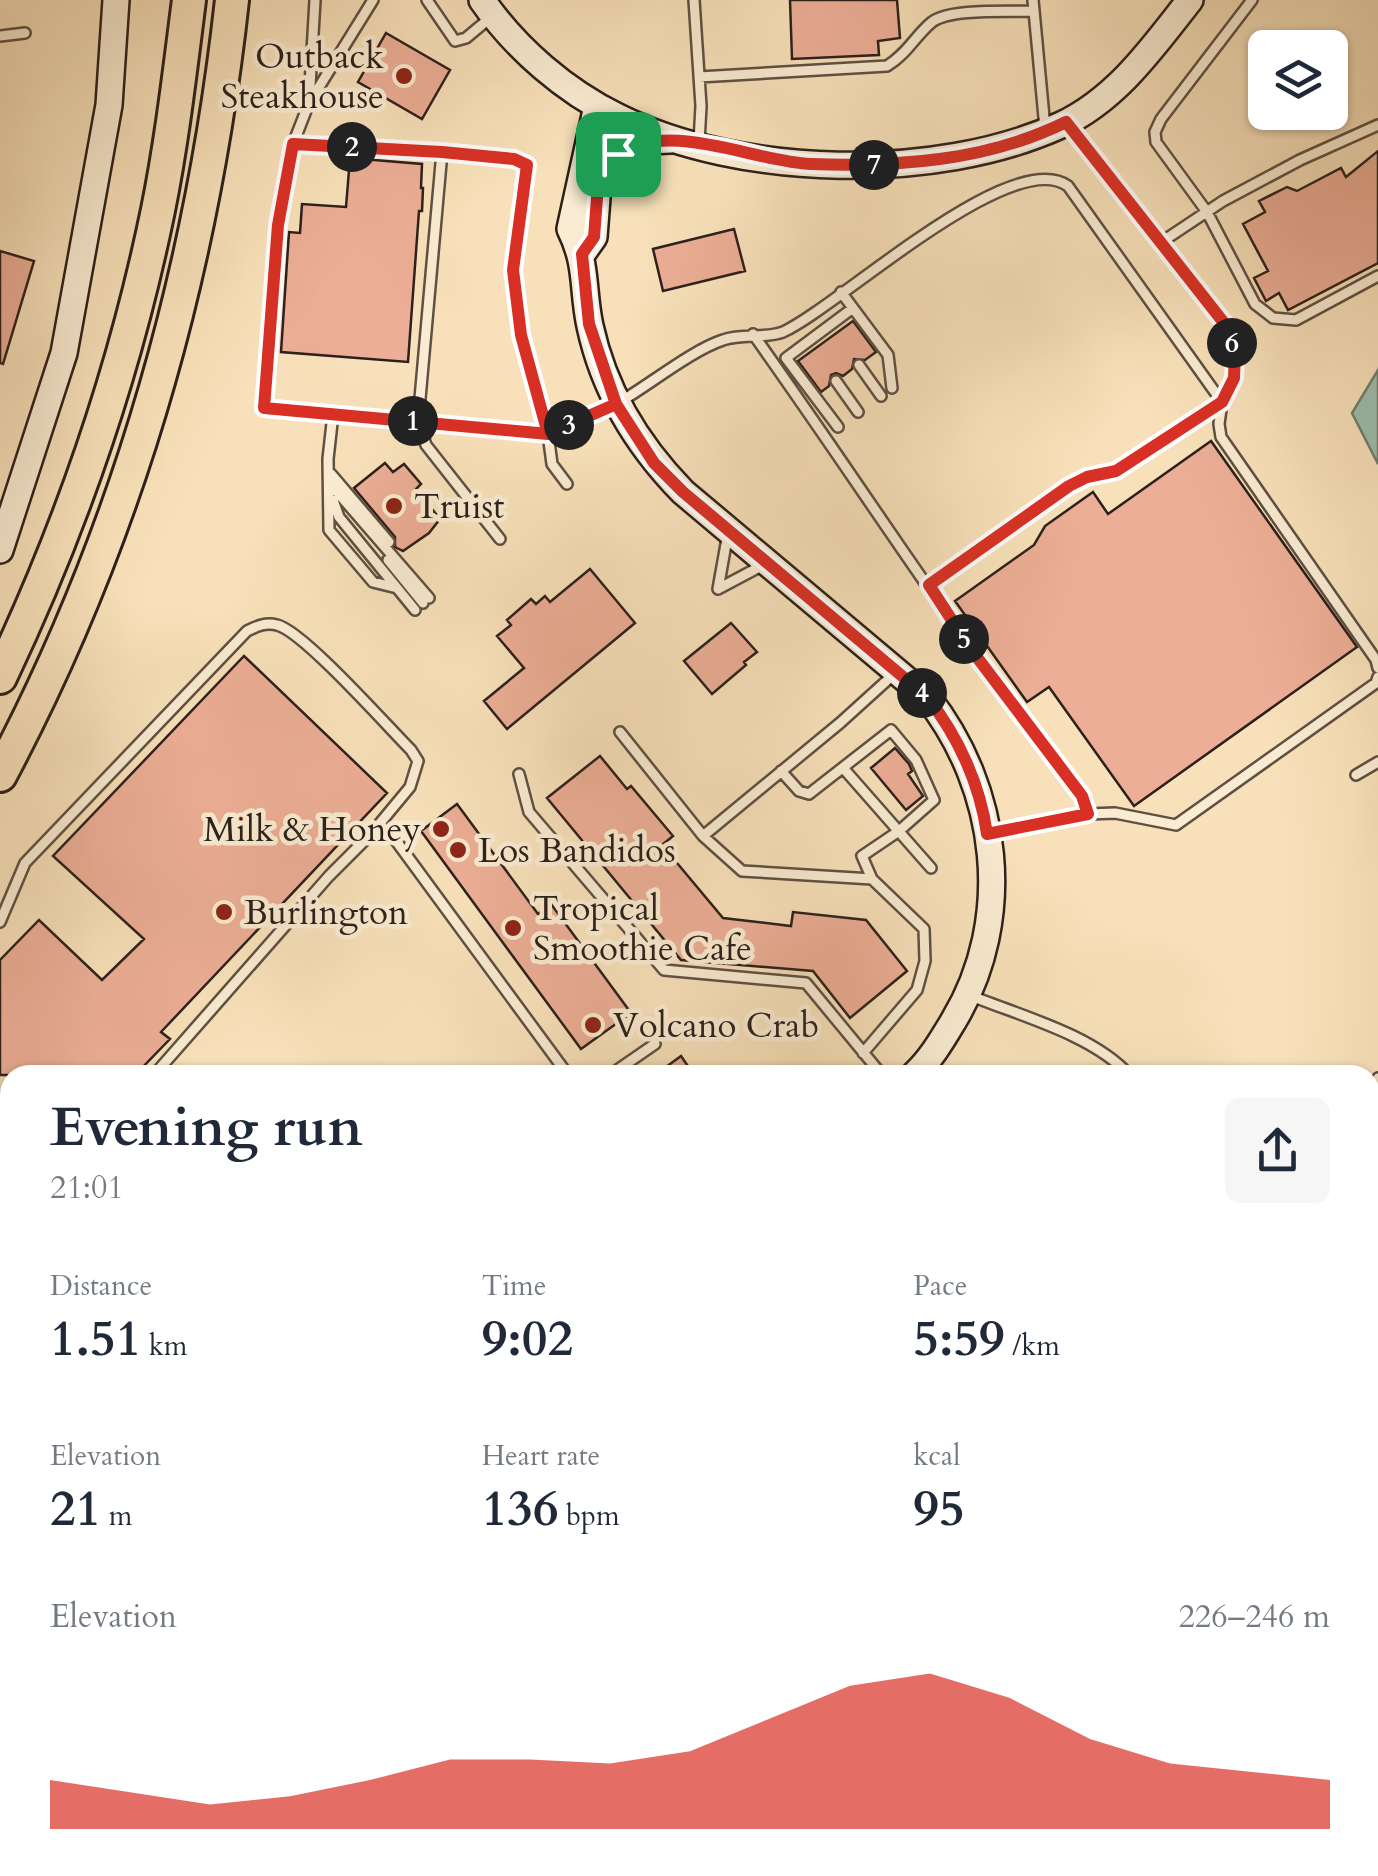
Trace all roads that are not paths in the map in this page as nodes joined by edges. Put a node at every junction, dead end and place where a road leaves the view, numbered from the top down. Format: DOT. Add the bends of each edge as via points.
graph roads {
  1 [pos="116,0"];
  2 [pos="189,0"];
  3 [pos="232,0"];
  4 [pos="315,0"];
  5 [pos="374,0"];
  6 [pos="427,0"];
  7 [pos="694,0"];
  8 [pos="1190,0"];
  9 [pos="1252,0"];
  10 [pos="1033,6"];
  11 [pos="487,8"];
  12 [pos="25,33"];
  13 [pos="0,36"];
  14 [pos="699,77"];
  15 [pos="309,104"];
  16 [pos="608,111"];
  17 [pos="1378,125"];
  18 [pos="1055,127"];
  19 [pos="689,142"];
  20 [pos="293,144"];
  21 [pos="442,152"];
  22 [pos="598,185"];
  23 [pos="1207,212"];
  24 [pos="1160,244"];
  25 [pos="582,254"];
  26 [pos="1378,276"];
  27 [pos="841,292"];
  28 [pos="853,308"];
  29 [pos="753,334"];
  30 [pos="859,364"];
  31 [pos="836,381"];
  32 [pos="892,388"];
  33 [pos="881,396"];
  34 [pos="1222,402"];
  35 [pos="616,404"];
  36 [pos="858,412"];
  37 [pos="333,414"];
  38 [pos="418,422"];
  39 [pos="838,426"];
  40 [pos="548,434"];
  41 [pos="329,472"];
  42 [pos="566,484"];
  43 [pos="330,488"];
  44 [pos="729,530"];
  45 [pos="500,539"];
  46 [pos="377,547"];
  47 [pos="0,550"];
  48 [pos="388,560"];
  49 [pos="768,562"];
  50 [pos="410,577"];
  51 [pos="929,585"];
  52 [pos="397,588"];
  53 [pos="422,604"];
  54 [pos="1378,668"];
  55 [pos="898,670"];
  56 [pos="0,677"];
  57 [pos="1378,677"];
  58 [pos="620,732"];
  59 [pos="1378,762"];
  60 [pos="844,769"];
  61 [pos="781,770"];
  62 [pos="518,774"];
  63 [pos="0,775"];
  64 [pos="1356,776"];
  65 [pos="1088,814"];
  66 [pos="899,831"];
  67 [pos="371,834"];
  68 [pos="987,834"];
  69 [pos="703,836"];
  70 [pos="931,868"];
  71 [pos="872,879"];
  72 [pos="0,922"];
  73 [pos="969,995"];
  74 [pos="655,1044"];
  75 [pos="864,1052"];
  76 [pos="1114,1061"];
  77 [pos="163,1065"];
  78 [pos="561,1065"];
  79 [pos="631,1065"];
  80 [pos="874,1065"];
  81 [pos="922,1065"];
  82 [pos="1115,1065"];
  83 [pos="1118,1065"];
  1 -- 47 [label="street" via="109,105 64,353"];
  2 -- 56 [label="highway" via="158,212 130,327 64,525"];
  3 -- 63 [label="highway" via="199,223 168,353 98,562"];
  4 -- 15 [label="lane"];
  5 -- 15 [label="lane"];
  6 -- 11 [label="lane" via="455,41 466,38"];
  7 -- 14 [label="lane"];
  8 -- 18 [label="street" via="1122,83"];
  9 -- 23 [label="lane" via="1156,132 1156,142"];
  10 -- 14 [label="lane" via="943,16 887,66"];
  10 -- 18 [label="lane"];
  11 -- 16 [label="street" via="550,73"];
  12 -- 13 [label="lane"];
  14 -- 19 [label="lane"];
  15 -- 20 [label="lane"];
  16 -- 19 [label="street"];
  16 -- 22 [label="street"];
  16 -- 25 [label="street" via="570,229"];
  17 -- 23 [label="lane"];
  18 -- 19 [label="street" via="987,151 897,164 790,162"];
  18 -- 24 [label="lane"];
  19 -- 22 [label="street" via="653,140 628,148"];
  20 -- 21 [label="lane"];
  20 -- 37 [label="lane" via="278,225 264,408"];
  21 -- 38 [label="lane"];
  21 -- 40 [label="lane" via="527,165 513,270 521,335"];
  22 -- 25 [label="street" via="594,237"];
  23 -- 24 [label="lane"];
  23 -- 26 [label="lane" via="1255,304 1273,318 1296,320"];
  24 -- 34 [label="lane" via="1228,328 1234,378"];
  25 -- 35 [label="street" via="589,324"];
  27 -- 28 [label="lane"];
  27 -- 29 [label="lane" via="784,331"];
  27 -- 34 [label="lane" via="958,210 1018,186 1059,180"];
  28 -- 32 [label="lane" via="888,355"];
  28 -- 39 [label="lane" via="834,329 786,358"];
  29 -- 35 [label="lane" via="721,340"];
  29 -- 51 [label="lane"];
  30 -- 33 [label="lane"];
  31 -- 36 [label="lane"];
  34 -- 51 [label="lane" via="1116,471 1069,486"];
  34 -- 54 [label="lane" via="1221,437"];
  35 -- 40 [label="lane"];
  35 -- 44 [label="street" via="654,463"];
  37 -- 38 [label="lane"];
  37 -- 41 [label="lane"];
  38 -- 40 [label="lane"];
  38 -- 45 [label="lane" via="426,445"];
  40 -- 42 [label="lane" via="552,464"];
  41 -- 43 [label="lane"];
  41 -- 50 [label="lane" via="408,565"];
  43 -- 46 [label="lane"];
  43 -- 50 [label="lane"];
  43 -- 52 [label="lane" via="339,517"];
  43 -- 52 [label="lane" via="330,530 373,582"];
  44 -- 49 [label="street"];
  44 -- 49 [label="lane" via="718,588"];
  48 -- 53 [label="lane"];
  49 -- 55 [label="street"];
  50 -- 53 [label="lane"];
  51 -- 65 [label="lane" via="1082,796"];
  52 -- 53 [label="lane"];
  55 -- 61 [label="lane"];
  55 -- 68 [label="street" via="953,735 976,786"];
  57 -- 65 [label="lane" via="1176,825"];
  58 -- 69 [label="lane"];
  59 -- 64 [label="lane"];
  60 -- 61 [label="lane" via="809,794"];
  60 -- 66 [label="lane"];
  60 -- 66 [label="lane" via="891,730 916,760 934,800"];
  61 -- 69 [label="lane"];
  62 -- 75 [label="lane" via="529,812 664,970 806,984"];
  65 -- 68 [label="lane"];
  66 -- 70 [label="lane"];
  66 -- 71 [label="lane" via="862,856"];
  67 -- 72 [label="lane" via="410,787 418,761 294,633 261,624 246,631 25,863"];
  67 -- 77 [label="lane"];
  67 -- 78 [label="lane" via="391,834"];
  68 -- 73 [label="street" via="992,913"];
  69 -- 71 [label="lane" via="742,870"];
  71 -- 75 [label="lane" via="924,929 926,961 917,990"];
  73 -- 76 [label="lane"];
  73 -- 81 [label="street"];
  74 -- 79 [label="lane"];
  75 -- 80 [label="lane"];
  76 -- 82 [label="lane"];
  76 -- 83 [label="lane"];
}
